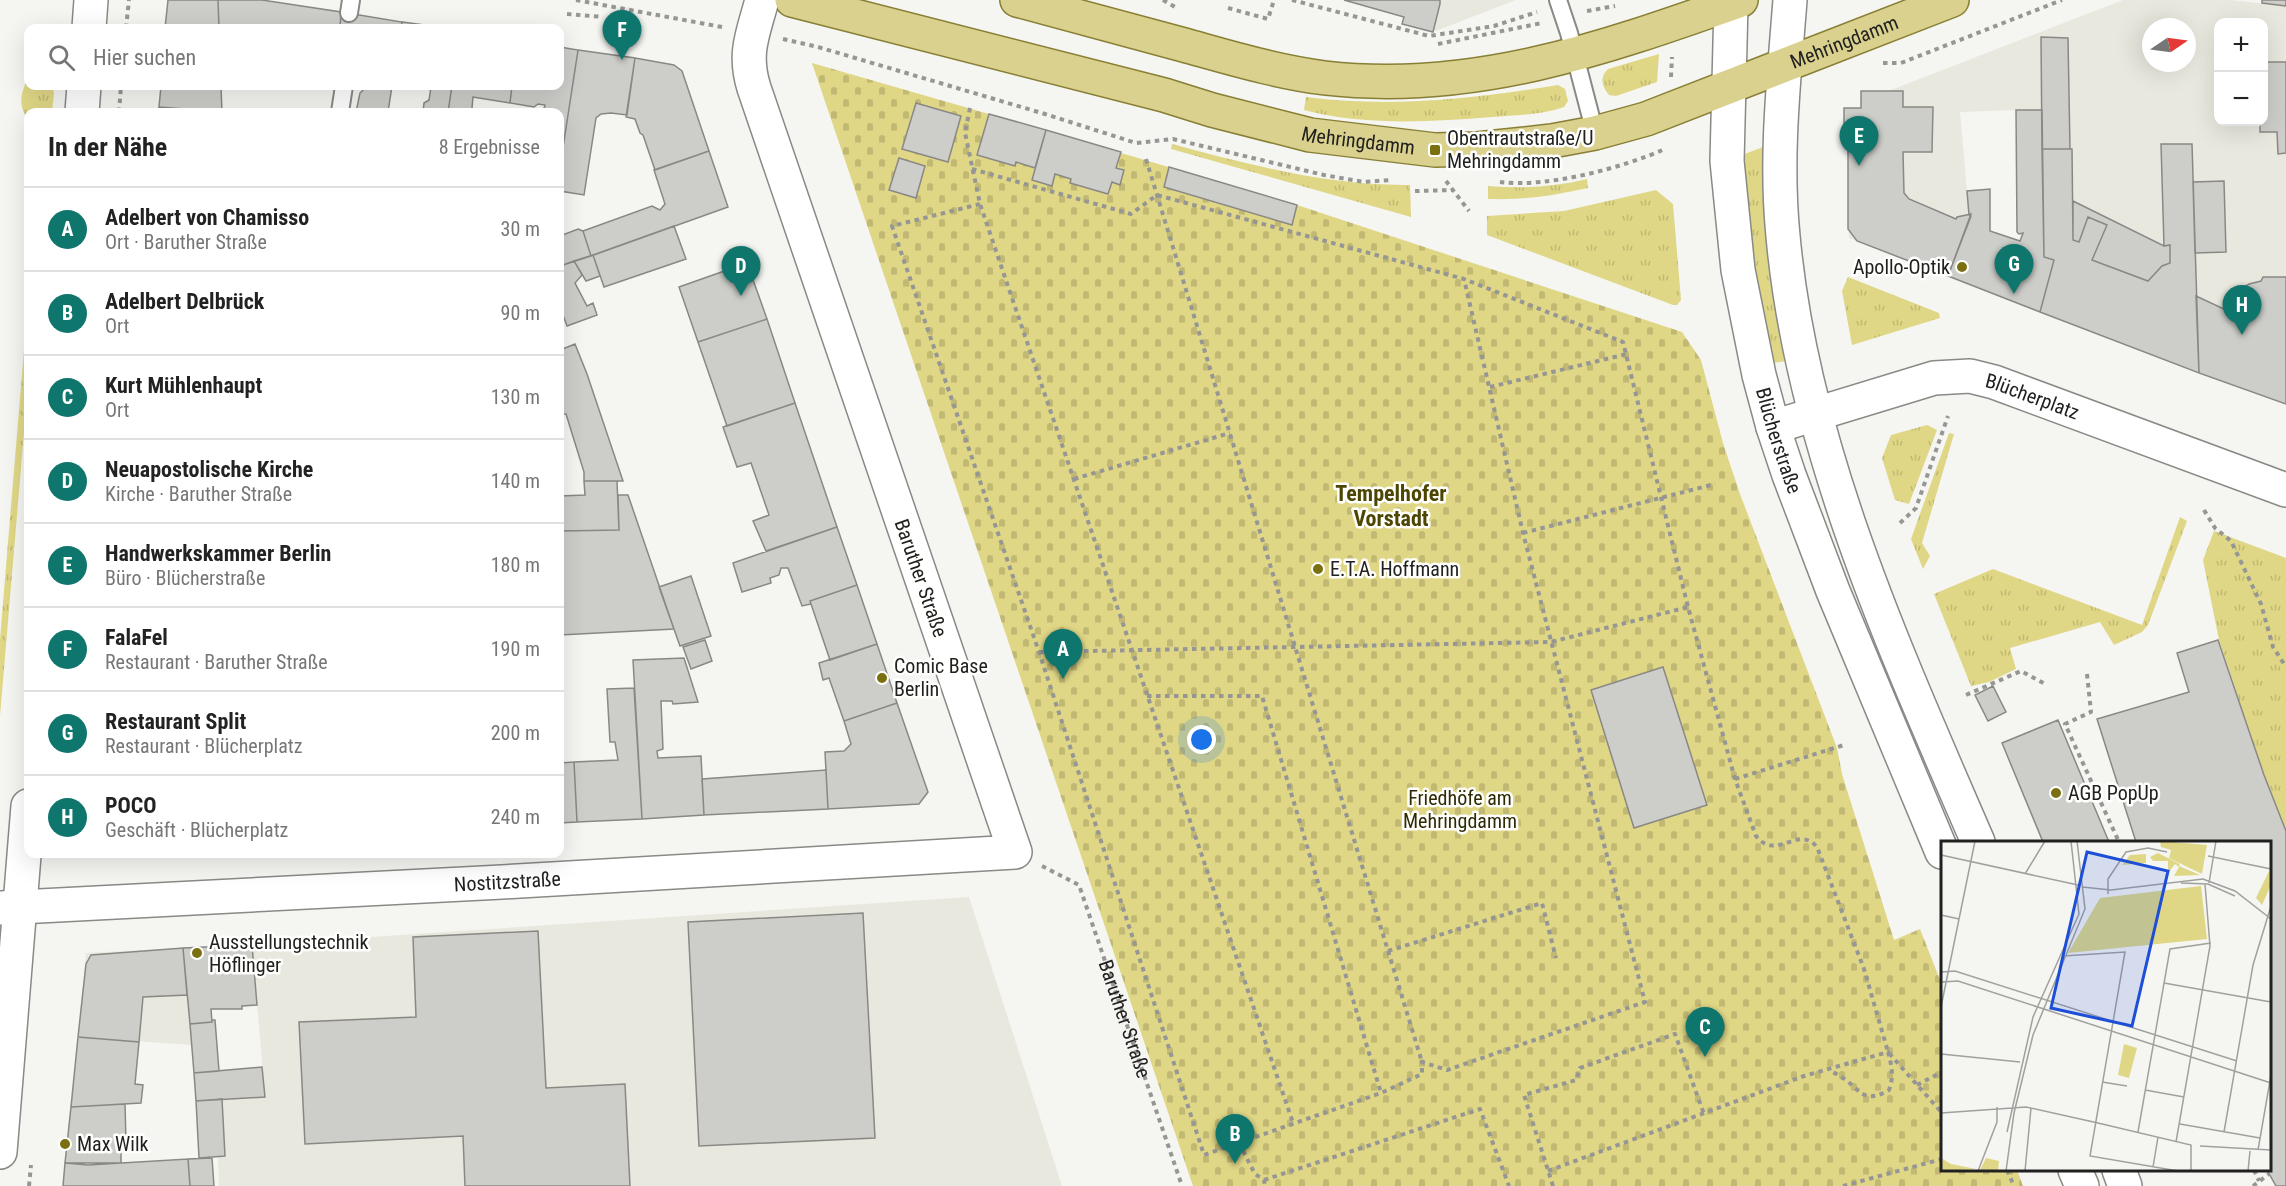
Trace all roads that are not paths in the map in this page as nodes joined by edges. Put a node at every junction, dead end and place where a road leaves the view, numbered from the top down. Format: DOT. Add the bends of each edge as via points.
graph roads {
  1 [pos="91,0"];
  2 [pos="762,0"];
  3 [pos="792,0"];
  4 [pos="1017,0"];
  5 [pos="1790,0"];
  6 [pos="1735,1"];
  7 [pos="1931,4"];
  8 [pos="1560,7"];
  9 [pos="89,24"];
  10 [pos="1575,56"];
  11 [pos="1785,65"];
  12 [pos="1729,87"];
  13 [pos="84,90"];
  14 [pos="343,90"];
  15 [pos="82,108"];
  16 [pos="341,108"];
  17 [pos="1595,133"];
  18 [pos="1814,413"];
  19 [pos="1773,427"];
  20 [pos="2286,490"];
  21 [pos="24,829"];
  22 [pos="1977,841"];
  23 [pos="1941,850"];
  24 [pos="1015,852"];
  25 [pos="10,908"];
  26 [pos="0,1152"];
  27 [pos="2075,1171"];
  28 [pos="2119,1171"];
  29 [pos="2082,1186"];
  30 [pos="2126,1186"];
  1 -- 9 [label="street"];
  2 -- 24 [label="street, Baruther Straße" via="748,53 748,69"];
  3 -- 17 [label="main road, Mehringdamm" via="1310,135 1435,150 1510,146"];
  4 -- 10 [label="main road" via="1276,70 1324,78 1453,79"];
  5 -- 11 [label="street, Blücherstraße"];
  6 -- 10 [label="main road"];
  6 -- 12 [label="street, Blücherstraße"];
  7 -- 11 [label="main road, Mehringdamm"];
  8 -- 10 [label="lane"];
  10 -- 17 [label="lane"];
  11 -- 12 [label="main road, Mehringdamm"];
  11 -- 18 [label="street, Blücherstraße" via="1779,148 1782,235 1795,326"];
  12 -- 17 [label="main road, Mehringdamm" via="1646,119"];
  12 -- 19 [label="street, Blücherstraße" via="1727,161 1738,270"];
  13 -- 15 [label="street"];
  14 -- 16 [label="lane"];
  18 -- 19 [label="street, Blücherplatz"];
  18 -- 20 [label="street, Blücherplatz" via="1934,378 1970,376"];
  18 -- 22 [label="street, Blücherstraße" via="1867,572"];
  19 -- 23 [label="street, Blücherstraße" via="1833,591"];
  21 -- 25 [label="street"];
  24 -- 25 [label="street, Nostitzstraße"];
  25 -- 26 [label="street"];
  27 -- 29 [label="street"];
  28 -- 30 [label="street"];
}
